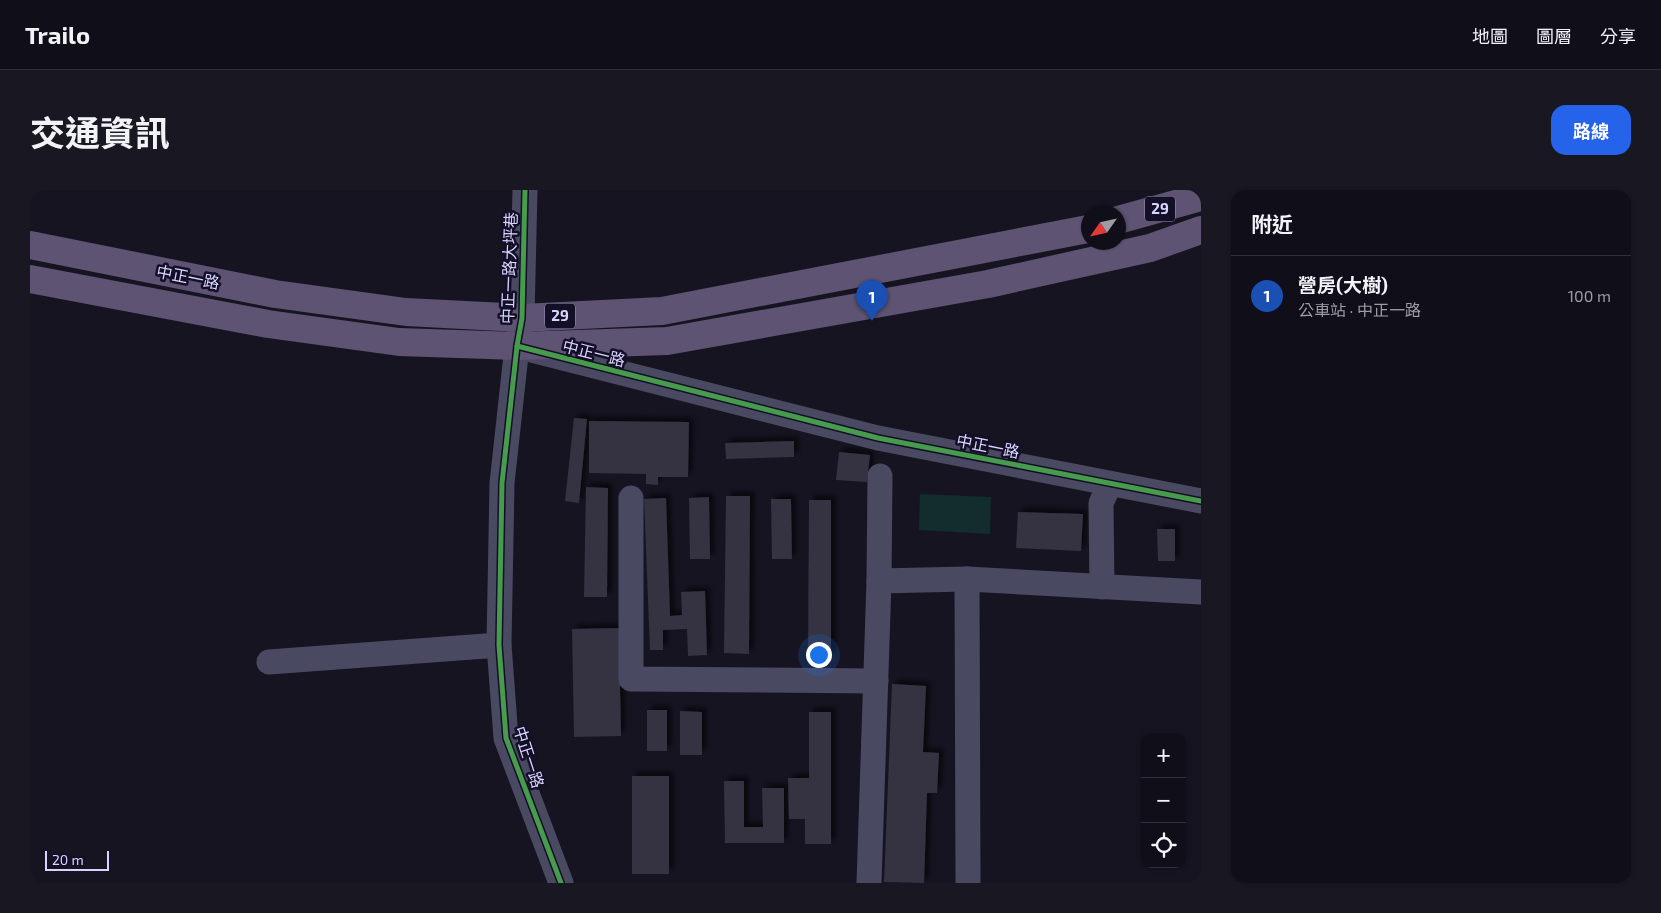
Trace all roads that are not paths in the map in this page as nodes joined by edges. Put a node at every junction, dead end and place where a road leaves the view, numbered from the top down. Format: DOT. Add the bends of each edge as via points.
graph roads {
  1 [pos="525,190"];
  2 [pos="1201,197"];
  3 [pos="1126,218"];
  4 [pos="1081,230"];
  5 [pos="1201,230"];
  6 [pos="30,245"];
  7 [pos="30,279"];
  8 [pos="522,318"];
  9 [pos="517,346"];
  10 [pos="880,476"];
  11 [pos="1110,484"];
  12 [pos="631,498"];
  13 [pos="1201,501"];
  14 [pos="967,579"];
  15 [pos="879,581"];
  16 [pos="1102,587"];
  17 [pos="1201,592"];
  18 [pos="499,646"];
  19 [pos="269,662"];
  20 [pos="876,681"];
  21 [pos="561,883"];
  22 [pos="869,883"];
  23 [pos="968,883"];
  1 -- 8 [label="street, 中正一路大坪巷"];
  2 -- 3 [label="main road, 29"];
  4 -- 8 [label="main road, 中正一路 / 29" via="662,311"];
  5 -- 9 [label="main road, 中正一路 / 29" via="1150,248 988,284 676,339"];
  6 -- 8 [label="main road, 中正一路 / 29" via="284,296 406,312"];
  7 -- 9 [label="main road, 中正一路 / 29" via="268,324 400,342"];
  8 -- 9 [label="street, 中正一路大坪巷"];
  9 -- 11 [label="street, 中正一路" via="878,438"];
  9 -- 18 [label="street, 中正一路" via="502,483"];
  10 -- 15 [label="street"];
  11 -- 13 [label="street, 中正一路"];
  11 -- 16 [label="street" via="1101,503"];
  12 -- 20 [label="street" via="632,679"];
  14 -- 15 [label="street"];
  14 -- 16 [label="street"];
  14 -- 23 [label="street"];
  15 -- 20 [label="street"];
  16 -- 17 [label="street"];
  18 -- 19 [label="street"];
  18 -- 21 [label="street, 中正一路" via="506,738"];
  20 -- 22 [label="street"];
}
